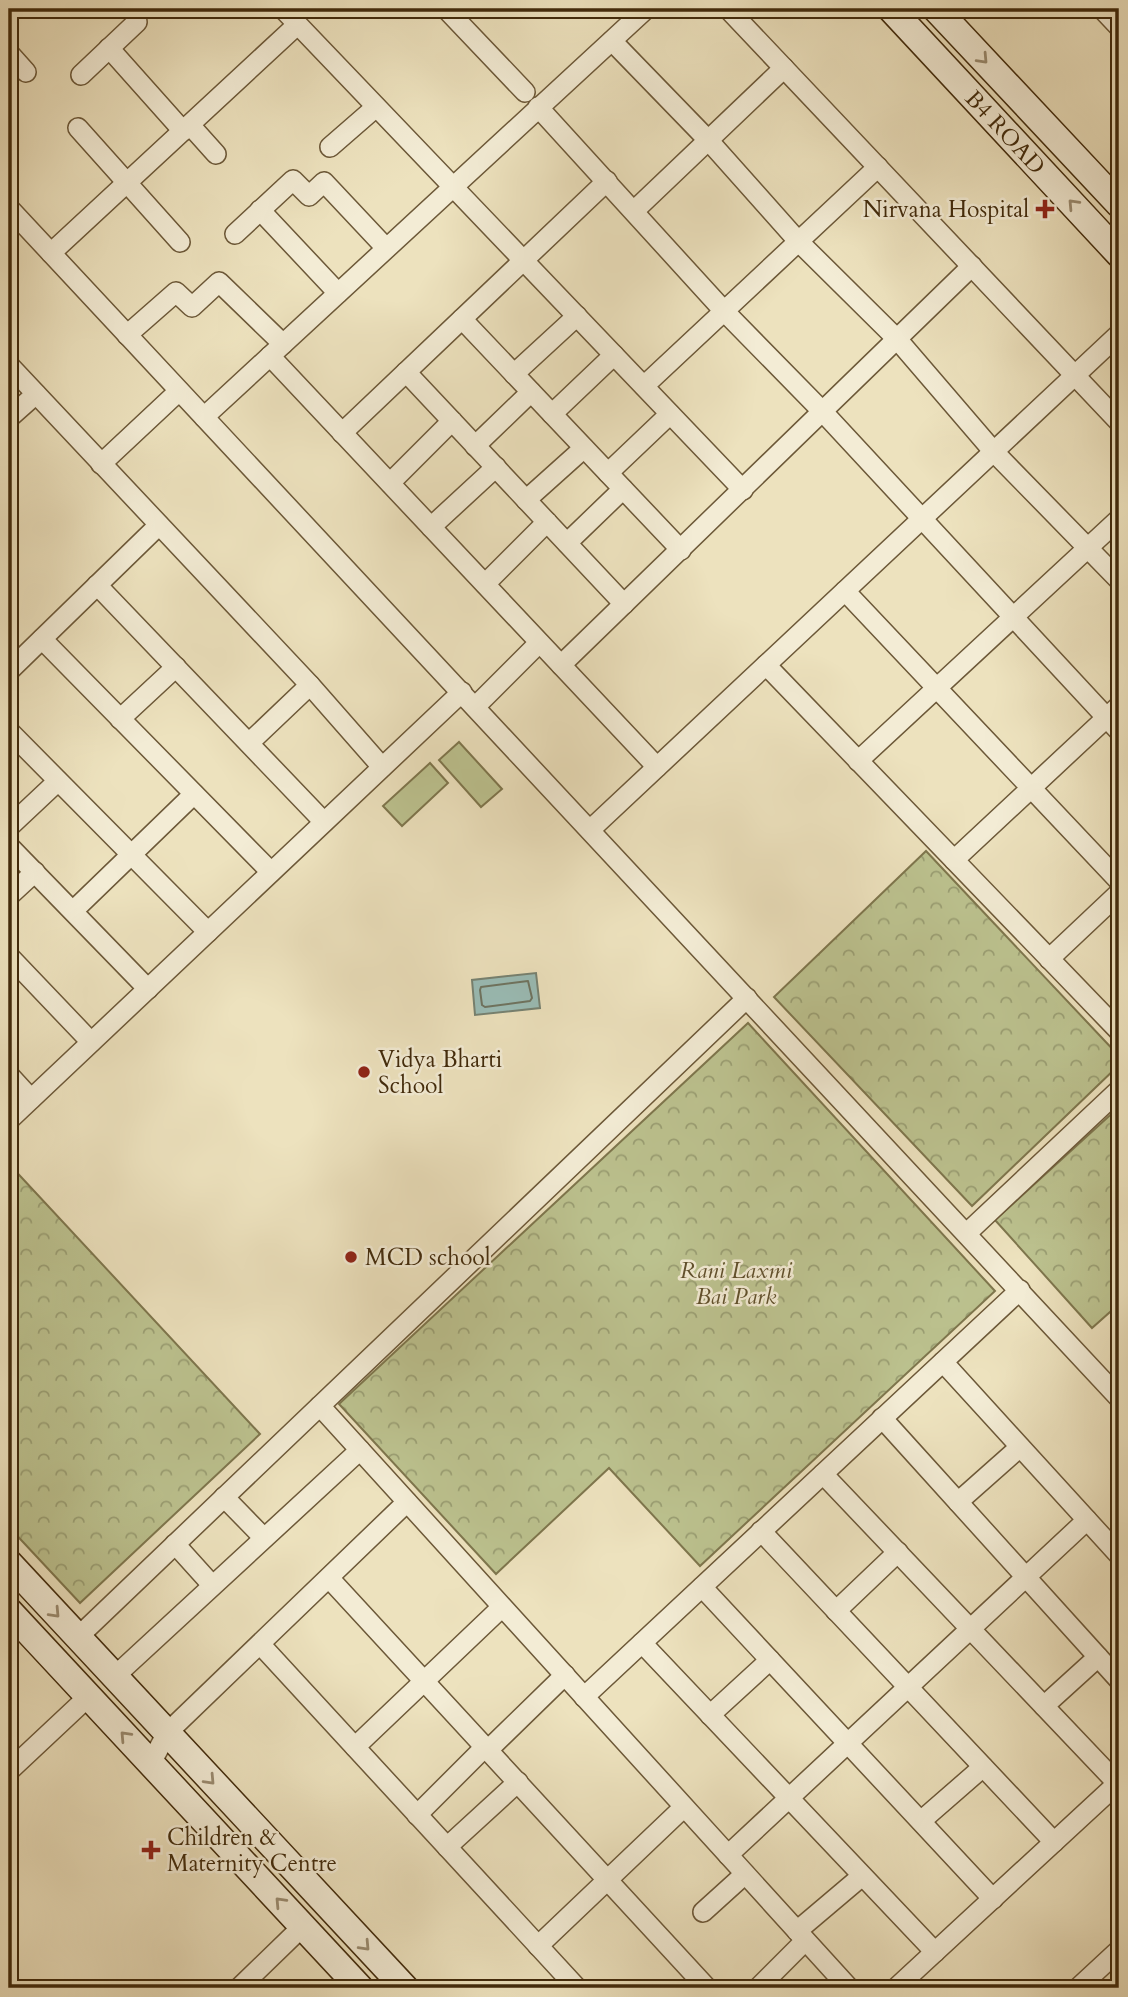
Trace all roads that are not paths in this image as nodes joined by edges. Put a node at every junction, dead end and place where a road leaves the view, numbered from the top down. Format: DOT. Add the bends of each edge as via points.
graph roads {
  1 [pos="283,9"];
  2 [pos="447,9"];
  3 [pos="646,9"];
  4 [pos="728,9"];
  5 [pos="936,9"];
  6 [pos="1102,9"];
  7 [pos="1114,9"];
  8 [pos="901,12"];
  9 [pos="1119,14"];
  10 [pos="137,22"];
  11 [pos="298,26"];
  12 [pos="1119,27"];
  13 [pos="612,41"];
  14 [pos="109,48"];
  15 [pos="9,53"];
  16 [pos="784,68"];
  17 [pos="26,72"];
  18 [pos="81,75"];
  19 [pos="525,92"];
  20 [pos="376,107"];
  21 [pos="538,107"];
  22 [pos="78,128"];
  23 [pos="186,128"];
  24 [pos="709,141"];
  25 [pos="330,147"];
  26 [pos="216,154"];
  27 [pos="878,167"];
  28 [pos="607,181"];
  29 [pos="127,183"];
  30 [pos="452,187"];
  31 [pos="1119,204"];
  32 [pos="9,208"];
  33 [pos="260,210"];
  34 [pos="635,211"];
  35 [pos="235,234"];
  36 [pos="799,241"];
  37 [pos="180,242"];
  38 [pos="386,248"];
  39 [pos="51,253"];
  40 [pos="1119,254"];
  41 [pos="524,261"];
  42 [pos="972,266"];
  43 [pos="338,293"];
  44 [pos="724,311"];
  45 [pos="577,316"];
  46 [pos="462,319"];
  47 [pos="1119,334"];
  48 [pos="128,335"];
  49 [pos="897,339"];
  50 [pos="276,350"];
  51 [pos="614,355"];
  52 [pos="9,365"];
  53 [pos="406,372"];
  54 [pos="514,374"];
  55 [pos="1075,375"];
  56 [pos="644,386"];
  57 [pos="179,391"];
  58 [pos="531,392"];
  59 [pos="36,394"];
  60 [pos="823,412"];
  61 [pos="552,414"];
  62 [pos="670,414"];
  63 [pos="204,417"];
  64 [pos="9,418"];
  65 [pos="452,421"];
  66 [pos="1119,422"];
  67 [pos="342,433"];
  68 [pos="475,446"];
  69 [pos="584,447"];
  70 [pos="995,452"];
  71 [pos="102,464"];
  72 [pos="496,467"];
  73 [pos="608,473"];
  74 [pos="390,483"];
  75 [pos="623,489"];
  76 [pos="743,490"];
  77 [pos="526,500"];
  78 [pos="922,518"];
  79 [pos="1119,519"];
  80 [pos="547,522"];
  81 [pos="159,525"];
  82 [pos="431,527"];
  83 [pos="567,543"];
  84 [pos="1087,549"];
  85 [pos="681,550"];
  86 [pos="1119,580"];
  87 [pos="485,584"];
  88 [pos="97,585"];
  89 [pos="845,591"];
  90 [pos="624,604"];
  91 [pos="1014,617"];
  92 [pos="42,639"];
  93 [pos="538,643"];
  94 [pos="561,665"];
  95 [pos="766,665"];
  96 [pos="176,667"];
  97 [pos="9,671"];
  98 [pos="310,685"];
  99 [pos="937,688"];
  100 [pos="468,699"];
  101 [pos="1115,718"];
  102 [pos="120,719"];
  103 [pos="9,731"];
  104 [pos="248,743"];
  105 [pos="858,761"];
  106 [pos="382,767"];
  107 [pos="657,767"];
  108 [pos="58,781"];
  109 [pos="1031,788"];
  110 [pos="194,794"];
  111 [pos="324,822"];
  112 [pos="9,827"];
  113 [pos="590,830"];
  114 [pos="9,846"];
  115 [pos="131,854"];
  116 [pos="954,860"];
  117 [pos="35,872"];
  118 [pos="271,872"];
  119 [pos="1119,881"];
  120 [pos="1119,893"];
  121 [pos="9,896"];
  122 [pos="73,911"];
  123 [pos="208,932"];
  124 [pos="1049,959"];
  125 [pos="11,962"];
  126 [pos="148,989"];
  127 [pos="747,998"];
  128 [pos="1119,1031"];
  129 [pos="91,1042"];
  130 [pos="9,1076"];
  131 [pos="1119,1090"];
  132 [pos="31,1099"];
  133 [pos="9,1120"];
  134 [pos="967,1233"];
  135 [pos="1020,1290"];
  136 [pos="943,1362"];
  137 [pos="1119,1398"];
  138 [pos="320,1406"];
  139 [pos="882,1418"];
  140 [pos="1020,1447"];
  141 [pos="360,1450"];
  142 [pos="823,1474"];
  143 [pos="224,1497"];
  144 [pos="407,1502"];
  145 [pos="958,1502"];
  146 [pos="1087,1520"];
  147 [pos="761,1531"];
  148 [pos="264,1538"];
  149 [pos="175,1544"];
  150 [pos="898,1552"];
  151 [pos="1119,1555"];
  152 [pos="9,1563"];
  153 [pos="1026,1577"];
  154 [pos="329,1578"];
  155 [pos="212,1585"];
  156 [pos="702,1587"];
  157 [pos="502,1606"];
  158 [pos="9,1611"];
  159 [pos="836,1611"];
  160 [pos="970,1629"];
  161 [pos="78,1637"];
  162 [pos="642,1643"];
  163 [pos="260,1644"];
  164 [pos="1098,1657"];
  165 [pos="770,1660"];
  166 [pos="565,1675"];
  167 [pos="114,1677"];
  168 [pos="1119,1680"];
  169 [pos="424,1681"];
  170 [pos="908,1687"];
  171 [pos="89,1696"];
  172 [pos="584,1696"];
  173 [pos="1044,1706"];
  174 [pos="710,1715"];
  175 [pos="167,1733"];
  176 [pos="848,1743"];
  177 [pos="355,1747"];
  178 [pos="486,1749"];
  179 [pos="151,1763"];
  180 [pos="983,1767"];
  181 [pos="9,1771"];
  182 [pos="517,1782"];
  183 [pos="1119,1783"];
  184 [pos="789,1798"];
  185 [pos="684,1807"];
  186 [pos="417,1815"];
  187 [pos="921,1821"];
  188 [pos="1054,1842"];
  189 [pos="447,1847"];
  190 [pos="728,1855"];
  191 [pos="745,1874"];
  192 [pos="862,1876"];
  193 [pos="607,1880"];
  194 [pos="993,1899"];
  195 [pos="703,1912"];
  196 [pos="303,1926"];
  197 [pos="801,1936"];
  198 [pos="538,1946"];
  199 [pos="1119,1951"];
  200 [pos="935,1952"];
  201 [pos="698,1985"];
  202 [pos="239,1988"];
  203 [pos="360,1988"];
  204 [pos="405,1988"];
  205 [pos="577,1988"];
  206 [pos="758,1988"];
  207 [pos="849,1988"];
  208 [pos="896,1988"];
  209 [pos="1079,1988"];
  1 -- 11 [label="street"];
  2 -- 19 [label="street"];
  3 -- 13 [label="street"];
  4 -- 16 [label="street"];
  5 -- 31 [label="street, B4 ROAD, one-way"];
  6 -- 12 [label="street"];
  7 -- 9 [label="street"];
  40 -- 8 [label="street, B4 ROAD, one-way"];
  10 -- 14 [label="street"];
  11 -- 20 [label="street"];
  11 -- 23 [label="street"];
  13 -- 21 [label="street"];
  13 -- 24 [label="street"];
  14 -- 18 [label="street"];
  14 -- 23 [label="street"];
  15 -- 17 [label="street"];
  16 -- 24 [label="street"];
  16 -- 27 [label="street"];
  20 -- 25 [label="street"];
  20 -- 30 [label="street"];
  21 -- 28 [label="street"];
  21 -- 30 [label="street"];
  22 -- 29 [label="street"];
  23 -- 26 [label="street"];
  23 -- 29 [label="street"];
  24 -- 34 [label="street"];
  24 -- 36 [label="street"];
  27 -- 36 [label="street"];
  27 -- 42 [label="street"];
  28 -- 34 [label="street"];
  28 -- 41 [label="street"];
  29 -- 37 [label="street"];
  29 -- 39 [label="street"];
  30 -- 38 [label="street"];
  30 -- 41 [label="street"];
  32 -- 39 [label="street"];
  33 -- 35 [label="street"];
  33 -- 38 [label="street" via="293,180 309,196 324,183"];
  33 -- 43 [label="street"];
  34 -- 44 [label="street"];
  36 -- 44 [label="street"];
  36 -- 49 [label="street"];
  38 -- 43 [label="street"];
  39 -- 48 [label="street"];
  41 -- 45 [label="street"];
  41 -- 46 [label="street"];
  42 -- 49 [label="street"];
  42 -- 55 [label="street"];
  43 -- 50 [label="street"];
  44 -- 56 [label="street"];
  44 -- 60 [label="street"];
  45 -- 51 [label="street"];
  45 -- 54 [label="street"];
  46 -- 53 [label="street"];
  46 -- 54 [label="street"];
  47 -- 55 [label="street"];
  48 -- 50 [label="street" via="176,292 192,307 219,282"];
  48 -- 57 [label="street"];
  49 -- 60 [label="street"];
  49 -- 70 [label="street"];
  50 -- 63 [label="street"];
  50 -- 67 [label="street"];
  51 -- 56 [label="street"];
  51 -- 61 [label="street"];
  52 -- 59 [label="street"];
  53 -- 65 [label="street"];
  53 -- 67 [label="street"];
  54 -- 58 [label="street"];
  55 -- 66 [label="street"];
  55 -- 70 [label="street"];
  56 -- 62 [label="street"];
  57 -- 63 [label="street"];
  57 -- 71 [label="street"];
  58 -- 61 [label="street"];
  58 -- 68 [label="street"];
  59 -- 64 [label="street"];
  59 -- 71 [label="street"];
  60 -- 76 [label="street"];
  60 -- 78 [label="street"];
  61 -- 69 [label="street"];
  62 -- 73 [label="street"];
  62 -- 76 [label="street"];
  63 -- 100 [label="street"];
  65 -- 68 [label="street"];
  65 -- 74 [label="street"];
  67 -- 74 [label="street"];
  68 -- 72 [label="street"];
  69 -- 73 [label="street"];
  69 -- 77 [label="street"];
  70 -- 78 [label="street"];
  70 -- 84 [label="street"];
  71 -- 81 [label="street"];
  72 -- 77 [label="street"];
  72 -- 82 [label="street"];
  73 -- 75 [label="street"];
  74 -- 82 [label="street"];
  75 -- 83 [label="street"];
  75 -- 85 [label="street"];
  76 -- 85 [label="street"];
  77 -- 80 [label="street"];
  78 -- 89 [label="street"];
  78 -- 91 [label="street"];
  79 -- 84 [label="street"];
  80 -- 83 [label="street"];
  80 -- 87 [label="street"];
  81 -- 88 [label="street"];
  81 -- 98 [label="street"];
  82 -- 87 [label="street"];
  83 -- 90 [label="street"];
  84 -- 86 [label="street"];
  84 -- 91 [label="street"];
  85 -- 90 [label="street"];
  87 -- 93 [label="street"];
  88 -- 92 [label="street"];
  88 -- 96 [label="street"];
  89 -- 95 [label="street"];
  89 -- 99 [label="street"];
  90 -- 94 [label="street"];
  91 -- 99 [label="street"];
  91 -- 101 [label="street"];
  92 -- 97 [label="street"];
  92 -- 102 [label="street"];
  93 -- 94 [label="street"];
  93 -- 100 [label="street"];
  94 -- 107 [label="street"];
  95 -- 105 [label="street"];
  95 -- 107 [label="street"];
  96 -- 102 [label="street"];
  96 -- 104 [label="street"];
  98 -- 104 [label="street"];
  98 -- 106 [label="street"];
  99 -- 105 [label="street"];
  99 -- 109 [label="street"];
  100 -- 106 [label="street"];
  100 -- 113 [label="street"];
  101 -- 109 [label="street"];
  102 -- 110 [label="street"];
  103 -- 108 [label="street"];
  104 -- 111 [label="street"];
  105 -- 116 [label="street"];
  106 -- 111 [label="street"];
  107 -- 113 [label="street"];
  108 -- 112 [label="street"];
  108 -- 115 [label="street"];
  109 -- 116 [label="street"];
  109 -- 119 [label="street"];
  110 -- 115 [label="street"];
  110 -- 118 [label="street"];
  111 -- 118 [label="street"];
  113 -- 127 [label="street"];
  114 -- 117 [label="street"];
  115 -- 122 [label="street"];
  115 -- 123 [label="street"];
  116 -- 124 [label="street"];
  117 -- 121 [label="street"];
  117 -- 122 [label="street"];
  118 -- 123 [label="street"];
  120 -- 124 [label="street"];
  122 -- 126 [label="street"];
  123 -- 126 [label="street"];
  124 -- 128 [label="street"];
  125 -- 129 [label="street"];
  126 -- 129 [label="street"];
  127 -- 134 [label="street"];
  127 -- 138 [label="street"];
  129 -- 132 [label="street"];
  130 -- 132 [label="street"];
  131 -- 134 [label="street"];
  132 -- 133 [label="street"];
  134 -- 135 [label="street"];
  135 -- 136 [label="street"];
  135 -- 137 [label="street"];
  136 -- 139 [label="street"];
  136 -- 140 [label="street"];
  138 -- 141 [label="street"];
  138 -- 143 [label="street"];
  139 -- 142 [label="street"];
  139 -- 145 [label="street"];
  140 -- 145 [label="street"];
  140 -- 146 [label="street"];
  141 -- 144 [label="street"];
  141 -- 148 [label="street"];
  142 -- 147 [label="street"];
  142 -- 150 [label="street"];
  143 -- 148 [label="street"];
  143 -- 149 [label="street"];
  144 -- 154 [label="street"];
  144 -- 157 [label="street"];
  145 -- 153 [label="street"];
  146 -- 151 [label="street"];
  146 -- 153 [label="street"];
  147 -- 156 [label="street"];
  147 -- 159 [label="street"];
  148 -- 155 [label="street"];
  149 -- 155 [label="street"];
  149 -- 161 [label="street"];
  150 -- 159 [label="street"];
  150 -- 160 [label="street"];
  152 -- 161 [label="street, one-way"];
  153 -- 160 [label="street"];
  153 -- 164 [label="street"];
  154 -- 163 [label="street"];
  154 -- 169 [label="street"];
  155 -- 167 [label="street"];
  156 -- 162 [label="street"];
  156 -- 165 [label="street"];
  157 -- 166 [label="street"];
  157 -- 169 [label="street"];
  158 -- 171 [label="street"];
  159 -- 170 [label="street"];
  160 -- 170 [label="street"];
  160 -- 173 [label="street"];
  161 -- 167 [label="street"];
  162 -- 172 [label="street"];
  162 -- 174 [label="street"];
  163 -- 175 [label="street"];
  163 -- 177 [label="street"];
  164 -- 168 [label="street"];
  164 -- 173 [label="street"];
  165 -- 174 [label="street"];
  165 -- 176 [label="street"];
  166 -- 172 [label="street"];
  166 -- 178 [label="street"];
  167 -- 175 [label="street"];
  169 -- 177 [label="street"];
  169 -- 178 [label="street"];
  170 -- 176 [label="street"];
  170 -- 180 [label="street"];
  179 -- 171 [label="street, one-way"];
  171 -- 181 [label="street"];
  172 -- 185 [label="street"];
  173 -- 183 [label="street"];
  174 -- 184 [label="street"];
  175 -- 179 [label="street"];
  175 -- 204 [label="street, one-way"];
  176 -- 184 [label="street"];
  176 -- 187 [label="street"];
  177 -- 186 [label="street"];
  178 -- 182 [label="street"];
  178 -- 186 [label="street"];
  196 -- 179 [label="street, one-way"];
  180 -- 187 [label="street"];
  180 -- 188 [label="street"];
  182 -- 189 [label="street"];
  182 -- 193 [label="street"];
  183 -- 188 [label="street"];
  184 -- 190 [label="street"];
  184 -- 192 [label="street"];
  185 -- 190 [label="street"];
  185 -- 193 [label="street"];
  186 -- 189 [label="street"];
  187 -- 194 [label="street"];
  188 -- 194 [label="street"];
  189 -- 198 [label="street"];
  190 -- 191 [label="street"];
  191 -- 195 [label="street"];
  191 -- 197 [label="street"];
  192 -- 197 [label="street"];
  192 -- 200 [label="street"];
  193 -- 198 [label="street"];
  193 -- 201 [label="street"];
  194 -- 200 [label="street"];
  196 -- 202 [label="street"];
  196 -- 203 [label="street"];
  197 -- 206 [label="street"];
  197 -- 207 [label="street"];
  198 -- 205 [label="street"];
  199 -- 209 [label="street"];
  200 -- 208 [label="street"];
}
